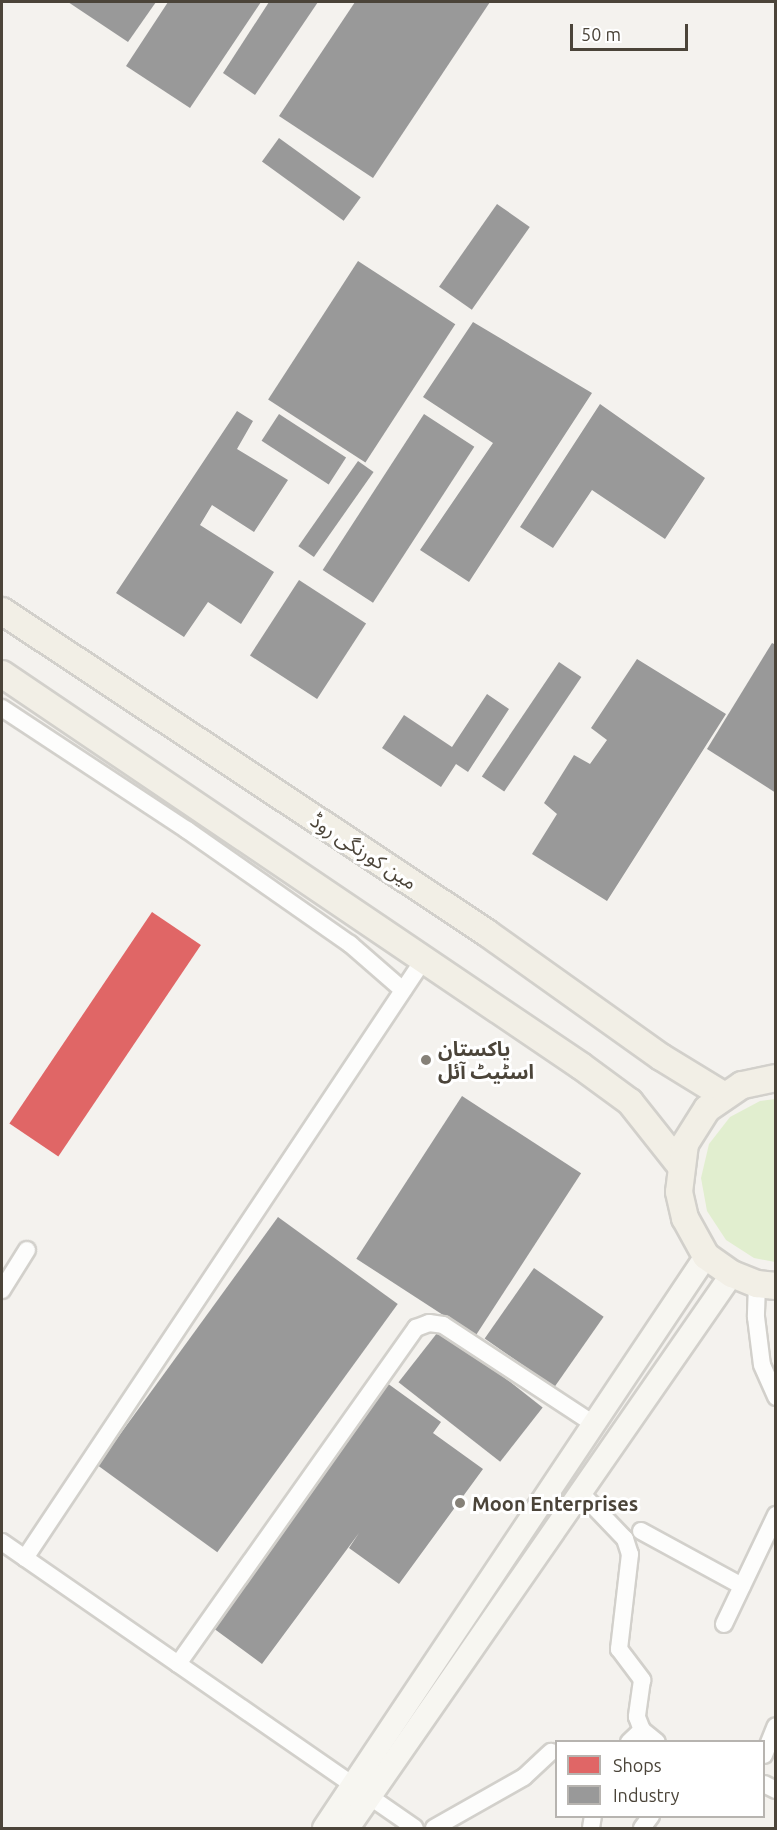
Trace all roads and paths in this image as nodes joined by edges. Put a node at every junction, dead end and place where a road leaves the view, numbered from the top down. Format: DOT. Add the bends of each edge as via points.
graph roads {
  1 [pos="2,611"];
  2 [pos="2,674"];
  3 [pos="2,708"];
  4 [pos="424,959"];
  5 [pos="403,990"];
  6 [pos="776,1078"];
  7 [pos="723,1095"];
  8 [pos="680,1164"];
  9 [pos="27,1250"];
  10 [pos="706,1256"];
  11 [pos="732,1274"];
  12 [pos="766,1285"];
  13 [pos="2,1290"];
  14 [pos="776,1397"];
  15 [pos="594,1424"];
  16 [pos="580,1492"];
  17 [pos="776,1515"];
  18 [pos="641,1531"];
  19 [pos="2,1542"];
  20 [pos="25,1558"];
  21 [pos="741,1586"];
  22 [pos="724,1624"];
  23 [pos="178,1664"];
  24 [pos="776,1726"];
  25 [pos="642,1730"];
  26 [pos="631,1740"];
  27 [pos="654,1740"];
  28 [pos="551,1752"];
  29 [pos="765,1753"];
  30 [pos="361,1792"];
  31 [pos="324,1828"];
  32 [pos="348,1828"];
  33 [pos="416,1828"];
  34 [pos="434,1828"];
  1 -- 7 [label="main road, مین کورنگی روڈ" via="487,933 661,1057"];
  2 -- 4 [label="main road"];
  3 -- 5 [label="street" via="322,923"];
  4 -- 5 [label="street"];
  4 -- 8 [label="main road" via="630,1102"];
  5 -- 20 [label="street"];
  6 -- 7 [label="main road" via="742,1085"];
  7 -- 8 [label="main road" via="694,1126"];
  8 -- 10 [label="main road" via="679,1192 685,1218"];
  9 -- 13 [label="street"];
  10 -- 11 [label="main road"];
  10 -- 15 [label="main road"];
  11 -- 12 [label="main road"];
  11 -- 16 [label="main road"];
  12 -- 14 [label="street" via="756,1317 762,1365"];
  15 -- 23 [label="street" via="443,1325 429,1323 416,1328"];
  15 -- 30 [label="main road"];
  16 -- 25 [label="street" via="625,1539 630,1554 619,1649 642,1680 636,1707"];
  16 -- 30 [label="main road"];
  17 -- 21 [label="street"];
  18 -- 21 [label="street"];
  19 -- 20 [label="street"];
  20 -- 23 [label="street"];
  21 -- 22 [label="street"];
  23 -- 30 [label="street"];
  24 -- 29 [label="street"];
  25 -- 26 [label="street"];
  25 -- 27 [label="street"];
  28 -- 34 [label="street" via="524,1777"];
  30 -- 31 [label="main road"];
  30 -- 32 [label="main road"];
  30 -- 33 [label="street"];
}
